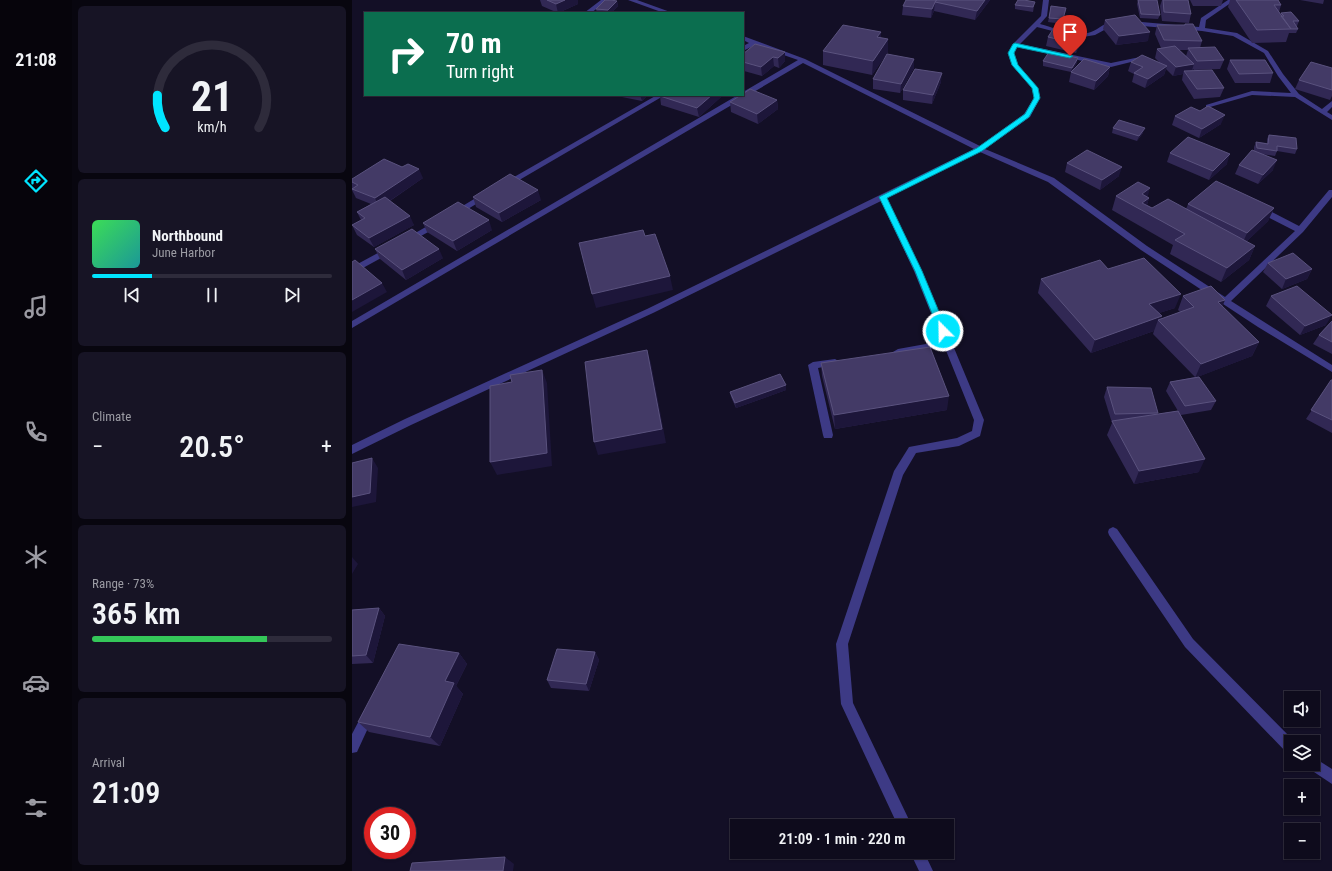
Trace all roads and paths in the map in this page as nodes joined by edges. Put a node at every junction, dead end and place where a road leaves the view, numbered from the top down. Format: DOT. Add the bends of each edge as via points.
graph roads {
  1 [pos="604,0"];
  2 [pos="632,0"];
  3 [pos="1046,0"];
  4 [pos="1232,0"];
  5 [pos="588,12"];
  6 [pos="667,12"];
  7 [pos="1038,24"];
  8 [pos="1202,29"];
  9 [pos="744,38"];
  10 [pos="755,42"];
  11 [pos="1015,45"];
  12 [pos="744,48"];
  13 [pos="1140,59"];
  14 [pos="803,60"];
  15 [pos="744,95"];
  16 [pos="1297,95"];
  17 [pos="660,96"];
  18 [pos="742,96"];
  19 [pos="1332,103"];
  20 [pos="1208,106"];
  21 [pos="1323,112"];
  22 [pos="1332,118"];
  23 [pos="980,149"];
  24 [pos="1332,192"];
  25 [pos="883,197"];
  26 [pos="1255,206"];
  27 [pos="1300,230"];
  28 [pos="352,271"];
  29 [pos="1226,300"];
  30 [pos="352,325"];
  31 [pos="948,343"];
  32 [pos="888,353"];
  33 [pos="843,360"];
  34 [pos="1332,369"];
  35 [pos="828,436"];
  36 [pos="352,450"];
  37 [pos="1113,532"];
  38 [pos="372,706"];
  39 [pos="1284,740"];
  40 [pos="352,747"];
  41 [pos="1320,768"];
  42 [pos="1332,777"];
  43 [pos="902,819"];
  44 [pos="920,859"];
  45 [pos="926,871"];
  1 -- 5 [label="street"];
  2 -- 6 [label="street"];
  3 -- 7 [label="street" via="1044,16"];
  4 -- 8 [label="street" via="1203,19"];
  7 -- 8 [label="street" via="1077,35 1091,34 1111,23"];
  7 -- 11 [label="street"];
  8 -- 16 [label="street" via="1235,34 1266,52 1280,75"];
  9 -- 10 [label="street"];
  10 -- 12 [label="street"];
  10 -- 14 [label="street"];
  11 -- 13 [label="street" via="1111,65"];
  11 -- 23 [label="street" via="1011,53 1015,65 1035,88 1037,98 1027,116"];
  14 -- 15 [label="street"];
  14 -- 23 [label="street"];
  16 -- 20 [label="street" via="1252,93"];
  16 -- 21 [label="street"];
  17 -- 28 [label="street"];
  18 -- 30 [label="street"];
  19 -- 21 [label="street"];
  21 -- 22 [label="street"];
  23 -- 25 [label="street"];
  23 -- 29 [label="street" via="1051,180 1144,248"];
  24 -- 27 [label="street"];
  25 -- 31 [label="street"];
  25 -- 36 [label="street" via="650,311"];
  26 -- 27 [label="street"];
  27 -- 29 [label="street"];
  29 -- 34 [label="street"];
  31 -- 32 [label="street"];
  31 -- 43 [label="street" via="979,420 976,433 959,442 913,450 898,474 842,644 847,704"];
  33 -- 35 [label="street" via="813,365"];
  37 -- 39 [label="street" via="1189,642"];
  38 -- 40 [label="street"];
  41 -- 42 [label="street"];
  44 -- 45 [label="street"];
}
